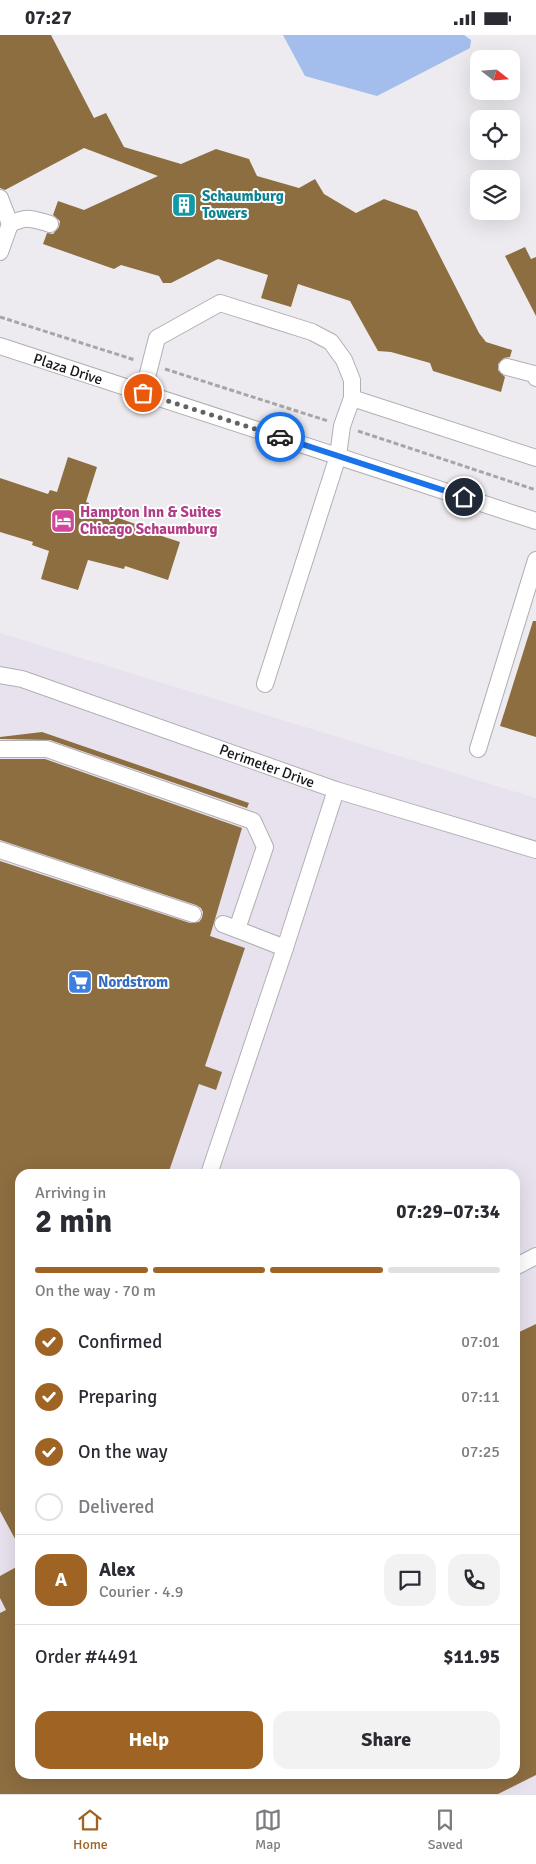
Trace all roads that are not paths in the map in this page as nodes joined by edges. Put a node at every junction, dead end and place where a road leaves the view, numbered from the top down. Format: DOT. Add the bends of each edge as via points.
graph roads {
  1 [pos="0,198"];
  2 [pos="10,224"];
  3 [pos="50,224"];
  4 [pos="0,252"];
  5 [pos="0,346"];
  6 [pos="507,367"];
  7 [pos="536,378"];
  8 [pos="143,393"];
  9 [pos="352,398"];
  10 [pos="338,456"];
  11 [pos="536,459"];
  12 [pos="536,521"];
  13 [pos="536,561"];
  14 [pos="0,675"];
  15 [pos="265,684"];
  16 [pos="0,749"];
  17 [pos="478,749"];
  18 [pos="336,790"];
  19 [pos="0,850"];
  20 [pos="536,851"];
  21 [pos="192,914"];
  22 [pos="285,948"];
  23 [pos="211,1169"];
  24 [pos="536,1256"];
  25 [pos="520,1264"];
  1 -- 2 [label="street"];
  2 -- 3 [label="street" via="21,218"];
  2 -- 4 [label="street"];
  5 -- 8 [label="street, Plaza Drive"];
  6 -- 7 [label="street" via="534,374"];
  8 -- 9 [label="street" via="157,339 220,303 312,332 331,342 344,360 352,380"];
  8 -- 10 [label="street, Plaza Drive"];
  9 -- 10 [label="street" via="342,426"];
  9 -- 11 [label="street"];
  10 -- 12 [label="street, Plaza Drive"];
  10 -- 15 [label="street"];
  13 -- 17 [label="street"];
  14 -- 18 [label="street, Perimeter Drive" via="30,681"];
  16 -- 22 [label="street" via="47,749 253,821 265,847 230,927"];
  18 -- 20 [label="street, Perimeter Drive"];
  18 -- 22 [label="street"];
  19 -- 21 [label="street"];
  22 -- 23 [label="street"];
  24 -- 25 [label="street"];
}
